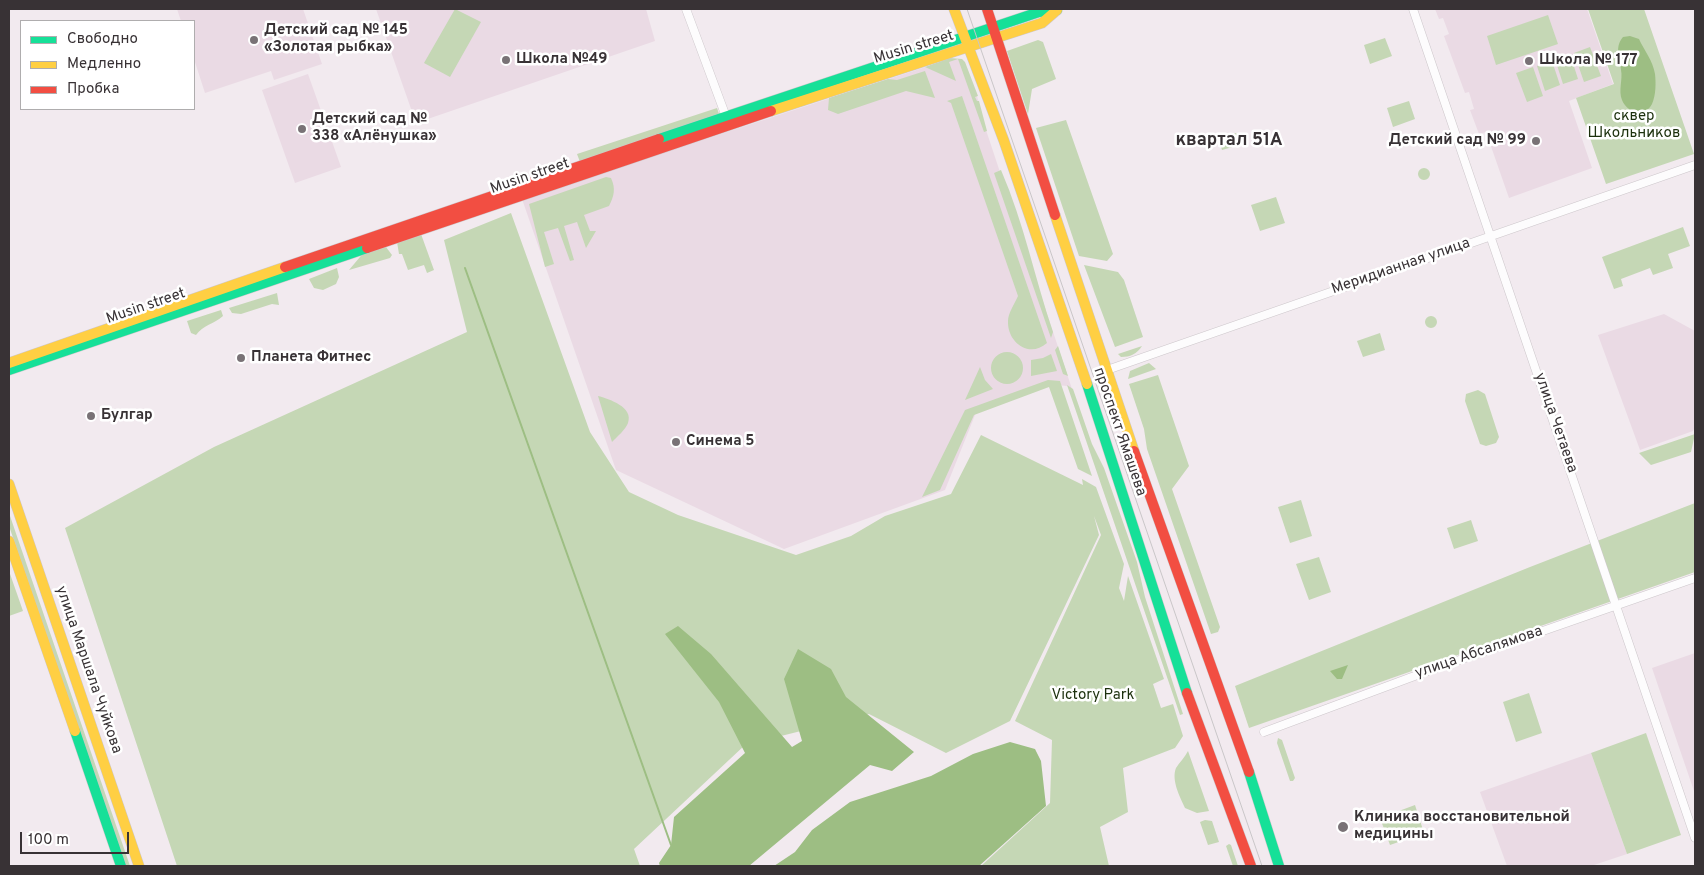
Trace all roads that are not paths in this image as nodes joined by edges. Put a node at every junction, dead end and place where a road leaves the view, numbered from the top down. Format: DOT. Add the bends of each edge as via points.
graph roads {
  1 [pos="686,9"];
  2 [pos="954,9"];
  3 [pos="986,9"];
  4 [pos="1059,9"];
  5 [pos="1414,9"];
  6 [pos="994,34"];
  7 [pos="967,42"];
  8 [pos="728,121"];
  9 [pos="1695,165"];
  10 [pos="1491,235"];
  11 [pos="9,363"];
  12 [pos="9,370"];
  13 [pos="1107,370"];
  14 [pos="9,484"];
  15 [pos="9,541"];
  16 [pos="1695,578"];
  17 [pos="1617,605"];
  18 [pos="1264,732"];
  19 [pos="1695,838"];
  20 [pos="121,866"];
  21 [pos="139,866"];
  22 [pos="1251,866"];
  23 [pos="1280,866"];
  1 -- 8 [label="street"];
  2 -- 7 [label="main road, проспект Ямашева"];
  3 -- 6 [label="main road, проспект Ямашева"];
  4 -- 6 [label="main road, Musin street" via="1044,22"];
  5 -- 10 [label="street, улица Четаева"];
  6 -- 7 [label="main road, Musin street"];
  6 -- 13 [label="main road, проспект Ямашева"];
  7 -- 8 [label="main road, Musin street"];
  7 -- 22 [label="main road, проспект Ямашева" via="1114,463 1184,683"];
  8 -- 11 [label="main road, Musin street" via="575,167"];
  8 -- 12 [label="main road, Musin street"];
  9 -- 10 [label="street, Меридианная улица"];
  10 -- 13 [label="street, Меридианная улица"];
  10 -- 17 [label="street, улица Четаева"];
  13 -- 23 [label="main road, проспект Ямашева" via="1240,743"];
  14 -- 21 [label="main road, улица Маршала Чуйкова"];
  15 -- 20 [label="main road"];
  16 -- 17 [label="street, улица Абсалямова"];
  17 -- 18 [label="street, улица Абсалямова"];
  17 -- 19 [label="street, улица Четаева"];
}
